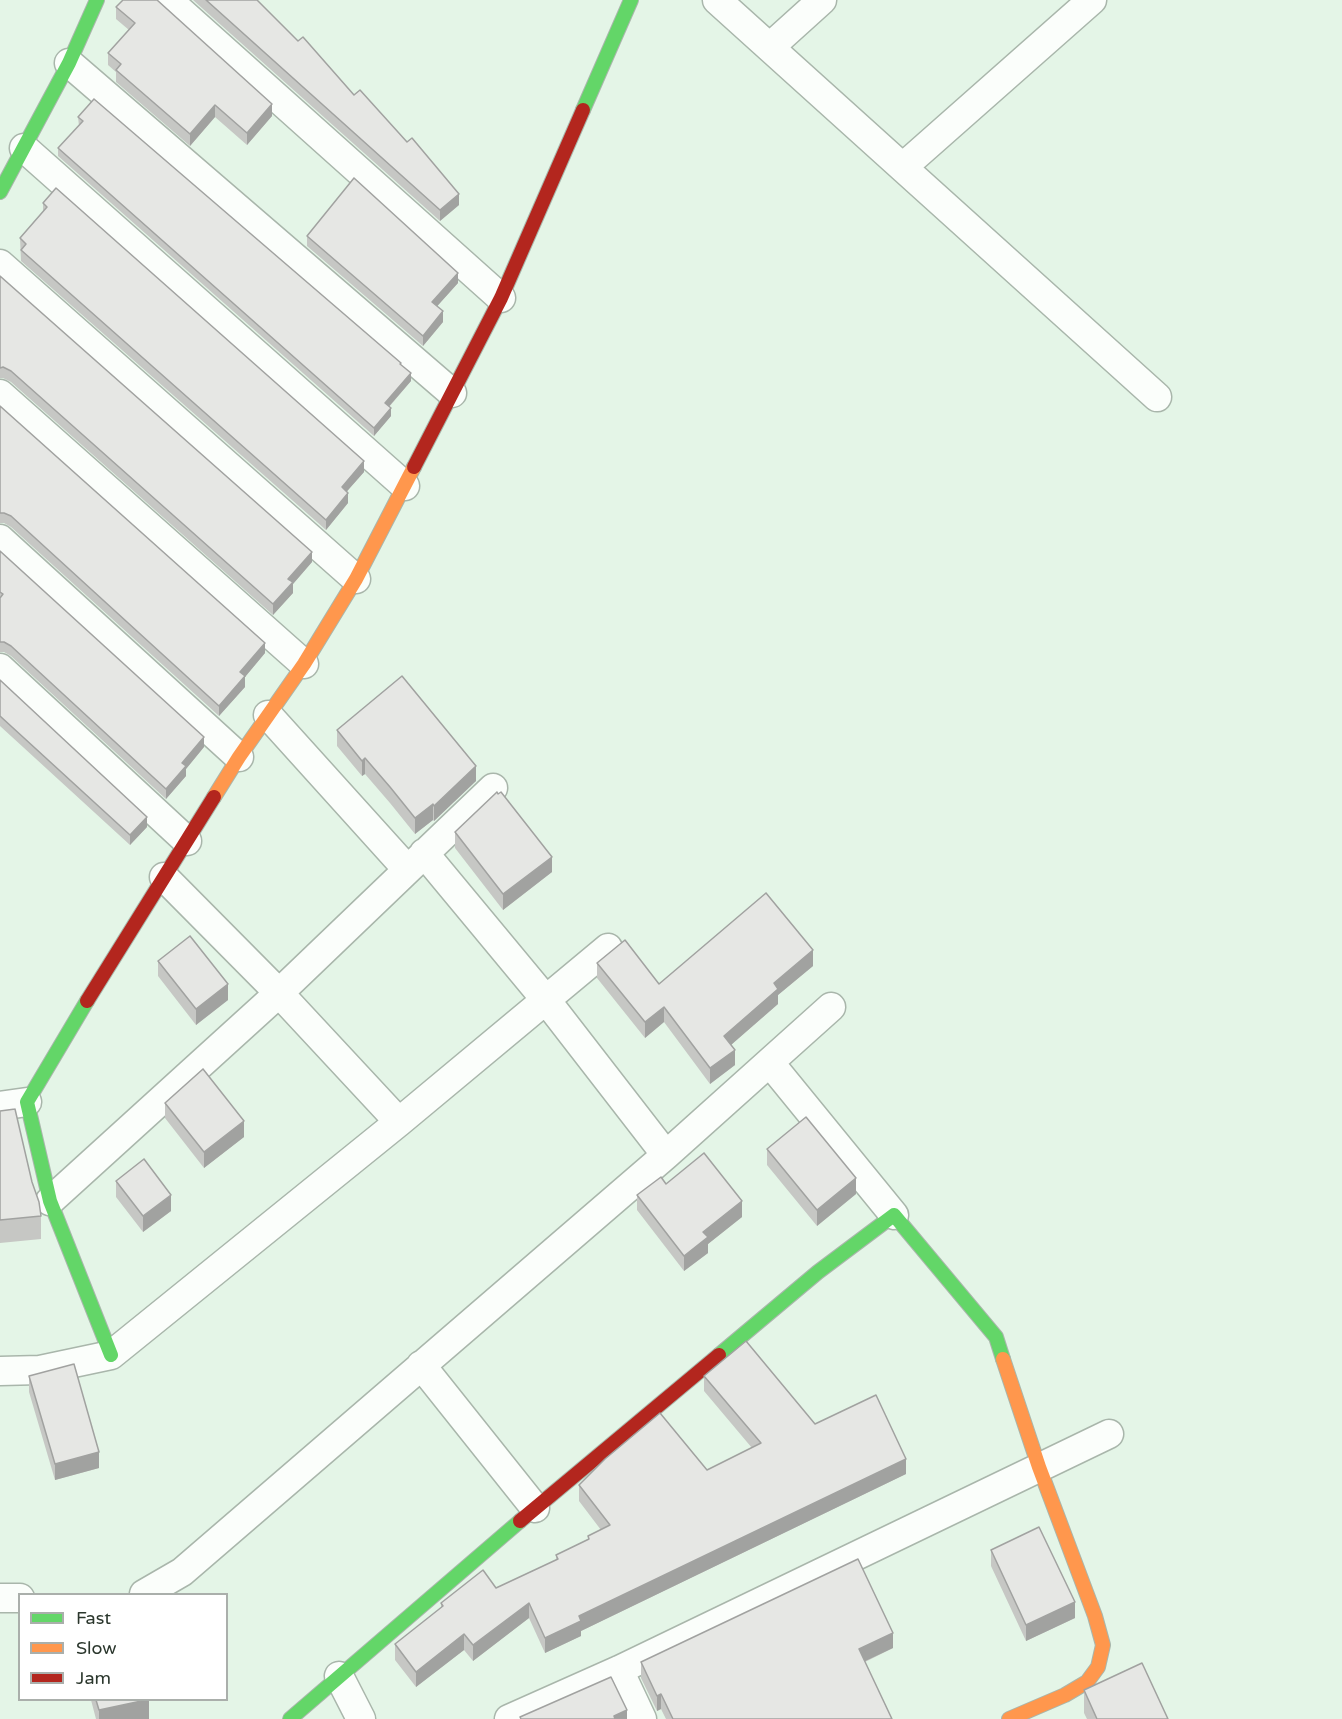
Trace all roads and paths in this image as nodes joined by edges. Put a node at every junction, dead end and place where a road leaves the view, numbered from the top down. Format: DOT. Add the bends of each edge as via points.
graph roads {
  1 [pos="98,0"];
  2 [pos="168,0"];
  3 [pos="631,0"];
  4 [pos="717,0"];
  5 [pos="822,0"];
  6 [pos="1092,0"];
  7 [pos="770,47"];
  8 [pos="69,63"];
  9 [pos="24,148"];
  10 [pos="903,168"];
  11 [pos="0,192"];
  12 [pos="0,264"];
  13 [pos="501,298"];
  14 [pos="452,393"];
  15 [pos="0,394"];
  16 [pos="1157,397"];
  17 [pos="405,486"];
  18 [pos="0,539"];
  19 [pos="356,579"];
  20 [pos="304,664"];
  21 [pos="0,668"];
  22 [pos="268,715"];
  23 [pos="239,757"];
  24 [pos="493,788"];
  25 [pos="187,841"];
  26 [pos="416,861"];
  27 [pos="164,877"];
  28 [pos="608,948"];
  29 [pos="279,993"];
  30 [pos="546,1000"];
  31 [pos="831,1008"];
  32 [pos="770,1063"];
  33 [pos="14,1104"];
  34 [pos="399,1122"];
  35 [pos="666,1155"];
  36 [pos="50,1201"];
  37 [pos="894,1215"];
  38 [pos="111,1355"];
  39 [pos="421,1365"];
  40 [pos="0,1371"];
  41 [pos="1109,1434"];
  42 [pos="1039,1467"];
  43 [pos="535,1508"];
  44 [pos="146,1593"];
  45 [pos="0,1598"];
  46 [pos="18,1598"];
  47 [pos="619,1670"];
  48 [pos="339,1676"];
  49 [pos="1050,1711"];
  50 [pos="290,1719"];
  51 [pos="361,1719"];
  52 [pos="509,1719"];
  53 [pos="642,1719"];
  54 [pos="1009,1719"];
  1 -- 8 [label="street"];
  2 -- 13 [label="street"];
  3 -- 13 [label="street"];
  4 -- 7 [label="street"];
  5 -- 7 [label="street"];
  6 -- 10 [label="street"];
  7 -- 10 [label="street"];
  8 -- 9 [label="street"];
  8 -- 14 [label="street"];
  9 -- 11 [label="street"];
  9 -- 17 [label="street"];
  10 -- 16 [label="street"];
  12 -- 19 [label="street"];
  13 -- 14 [label="street"];
  14 -- 17 [label="street"];
  15 -- 20 [label="street"];
  17 -- 19 [label="street"];
  18 -- 23 [label="street"];
  19 -- 20 [label="street"];
  20 -- 22 [label="street"];
  21 -- 25 [label="street"];
  22 -- 23 [label="street"];
  22 -- 26 [label="street"];
  23 -- 25 [label="street"];
  24 -- 26 [label="street"];
  25 -- 27 [label="street"];
  26 -- 29 [label="street"];
  26 -- 30 [label="street"];
  27 -- 29 [label="street"];
  27 -- 33 [label="street"];
  28 -- 30 [label="street"];
  29 -- 34 [label="street"];
  29 -- 36 [label="street"];
  30 -- 34 [label="street"];
  30 -- 35 [label="street"];
  31 -- 32 [label="street"];
  32 -- 35 [label="street"];
  32 -- 37 [label="street"];
  33 -- 36 [label="street"];
  34 -- 38 [label="street"];
  35 -- 39 [label="street"];
  36 -- 38 [label="street"];
  37 -- 42 [label="street" via="996,1337"];
  37 -- 43 [label="street" via="818,1272"];
  38 -- 40 [label="street" via="40,1370"];
  39 -- 43 [label="street"];
  39 -- 44 [label="street" via="182,1572"];
  41 -- 42 [label="street"];
  42 -- 47 [label="street"];
  42 -- 49 [label="street" via="1103,1645 1098,1667 1087,1682 1065,1695"];
  43 -- 48 [label="street"];
  45 -- 46 [label="street"];
  47 -- 52 [label="street"];
  47 -- 53 [label="street"];
  48 -- 50 [label="street"];
  48 -- 51 [label="street"];
  49 -- 54 [label="street"];
}
